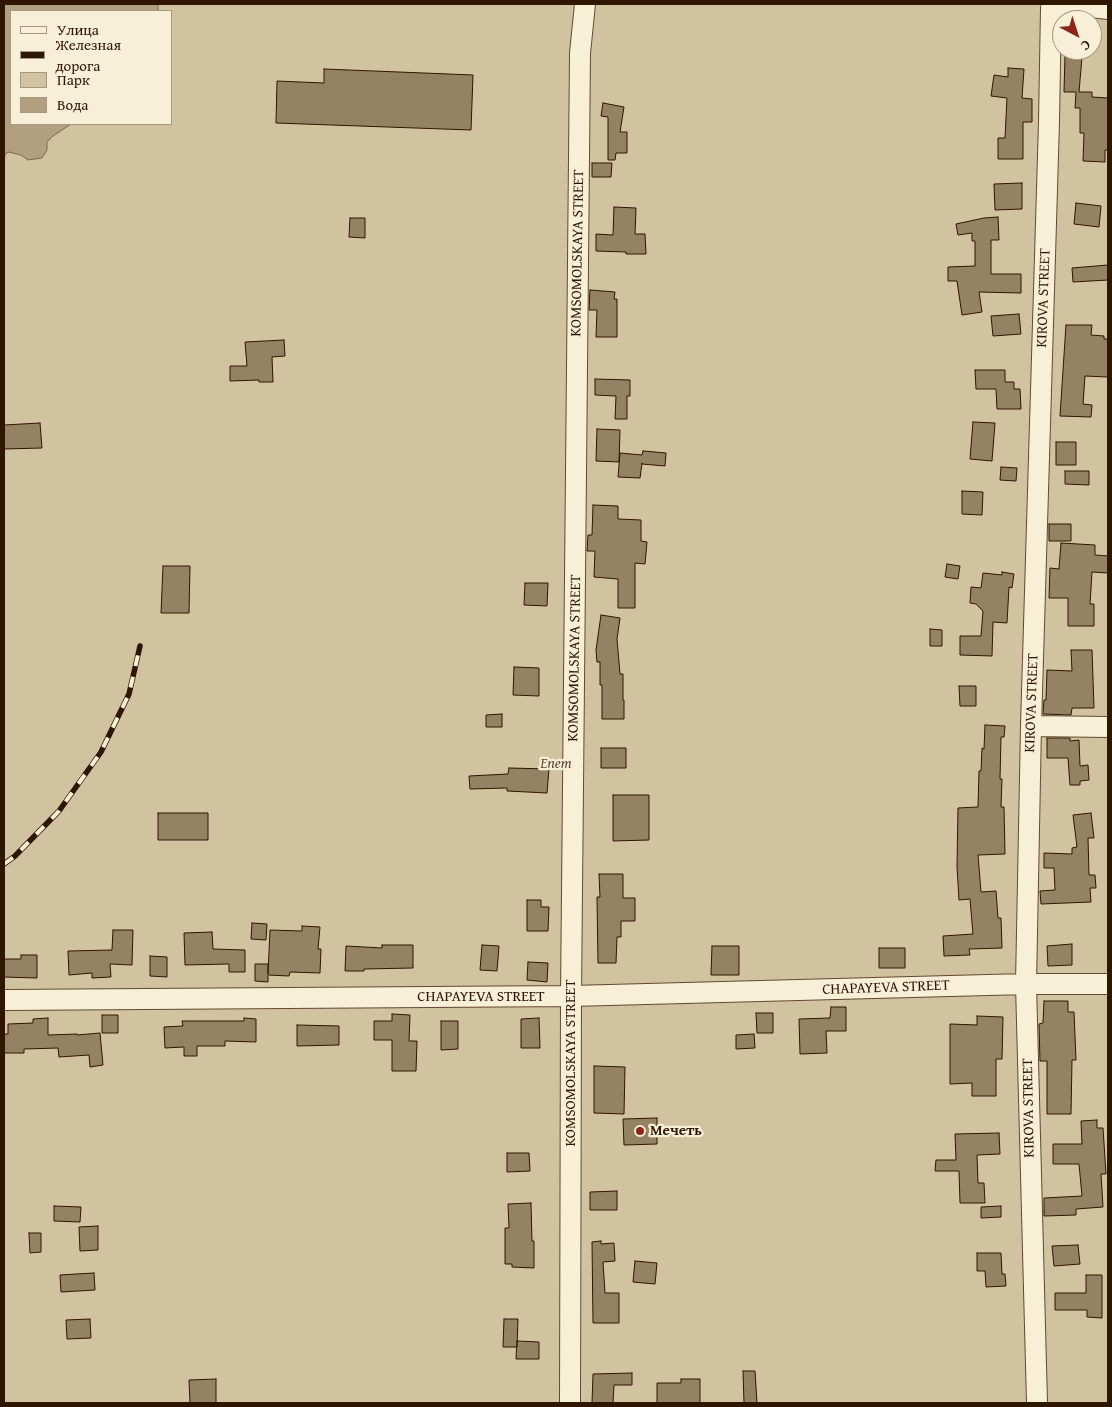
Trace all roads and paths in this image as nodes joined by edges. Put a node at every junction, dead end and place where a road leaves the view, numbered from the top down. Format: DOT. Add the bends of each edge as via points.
graph roads {
  1 [pos="585,4"];
  2 [pos="1052,6"];
  3 [pos="1108,9"];
  4 [pos="1031,726"];
  5 [pos="1108,727"];
  6 [pos="1026,984"];
  7 [pos="1108,984"];
  8 [pos="571,996"];
  9 [pos="4,1000"];
  10 [pos="570,1403"];
  11 [pos="1036,1403"];
  1 -- 8 [label="street, KOMSOMOLSKAYA STREET" via="580,53"];
  2 -- 3 [label="street"];
  2 -- 4 [label="street, KIROVA STREET"];
  4 -- 5 [label="street"];
  4 -- 6 [label="street, KIROVA STREET"];
  6 -- 7 [label="street, CHAPAYEVA STREET"];
  6 -- 8 [label="street, CHAPAYEVA STREET"];
  6 -- 11 [label="street, KIROVA STREET"];
  8 -- 9 [label="street, CHAPAYEVA STREET"];
  8 -- 10 [label="street, KOMSOMOLSKAYA STREET"];
}
